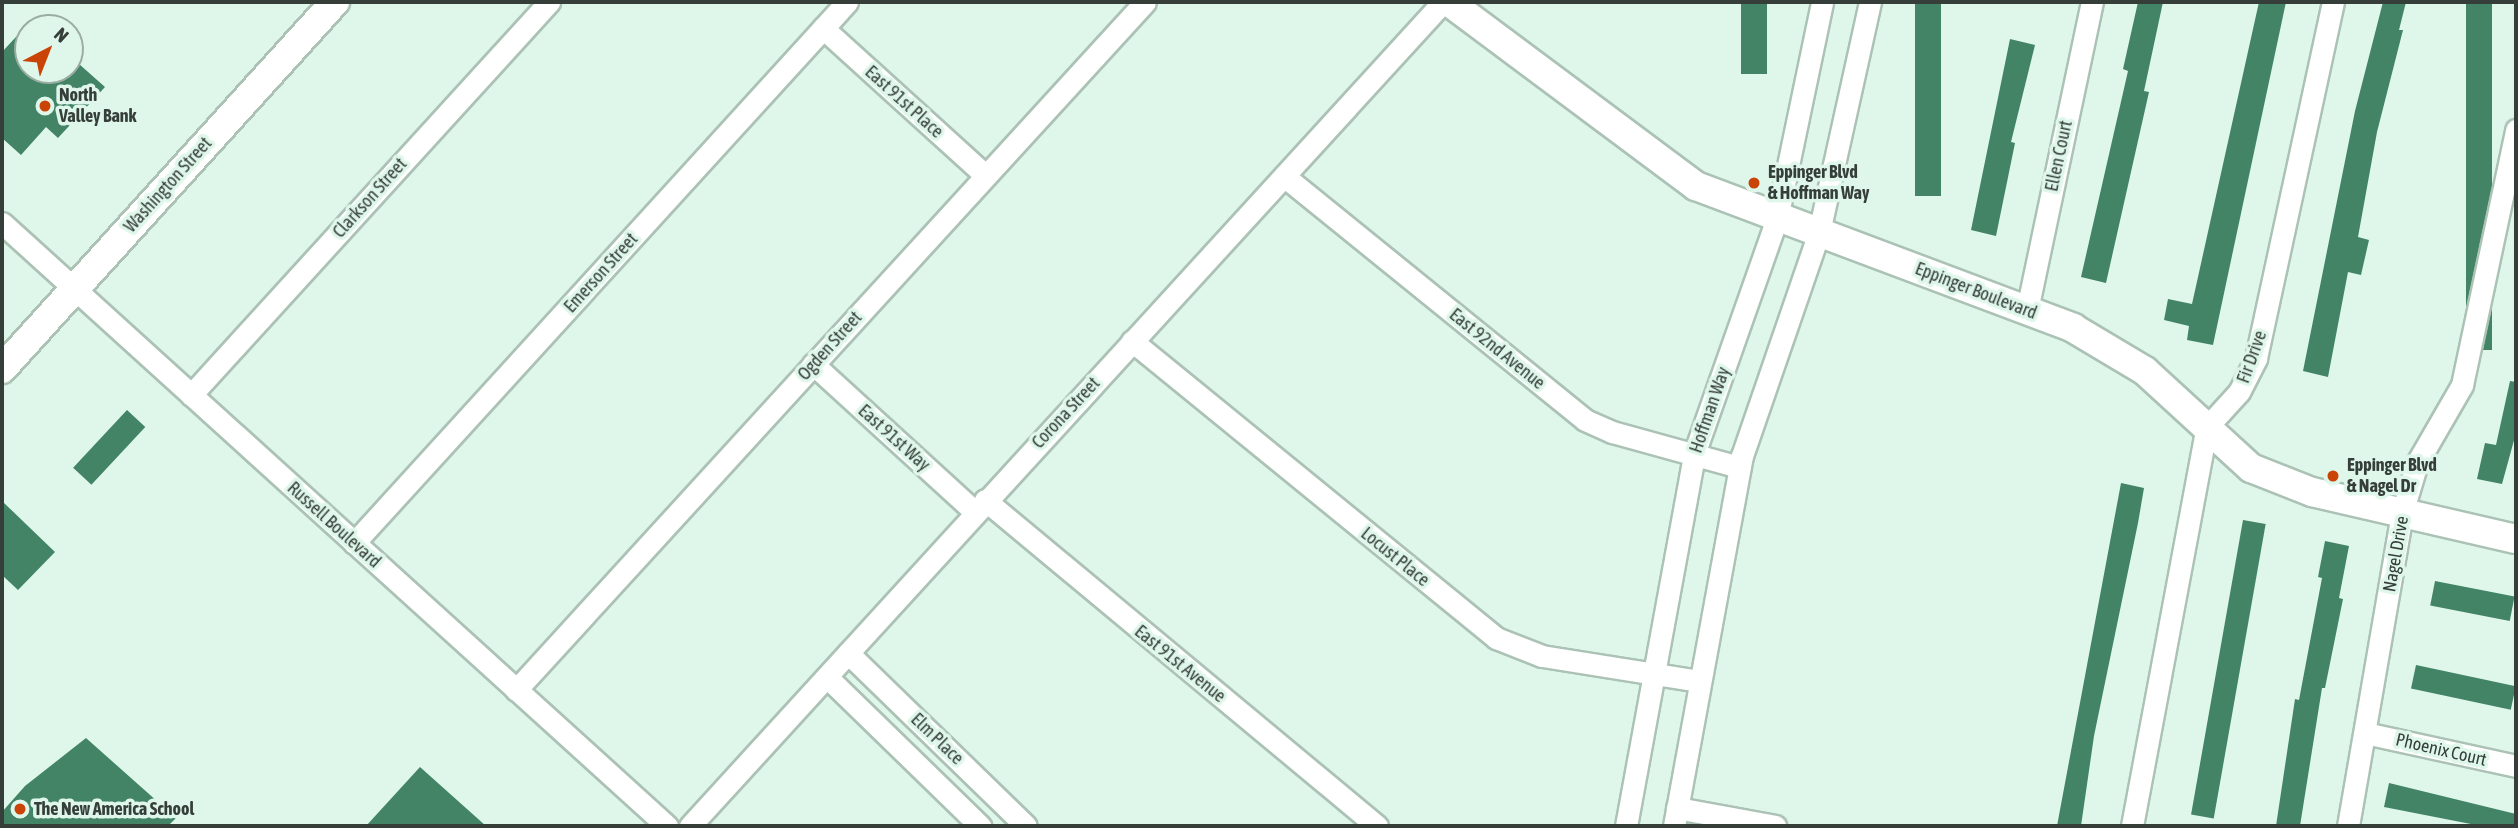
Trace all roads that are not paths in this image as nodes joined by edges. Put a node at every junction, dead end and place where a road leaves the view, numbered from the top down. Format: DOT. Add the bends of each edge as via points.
graph roads {
  1 [pos="335,2"];
  2 [pos="549,2"];
  3 [pos="847,2"];
  4 [pos="1145,2"];
  5 [pos="1443,2"];
  6 [pos="1449,2"];
  7 [pos="1822,2"];
  8 [pos="1870,2"];
  9 [pos="2092,2"];
  10 [pos="2333,2"];
  11 [pos="823,28"];
  12 [pos="2516,131"];
  13 [pos="985,175"];
  14 [pos="1284,176"];
  15 [pos="1777,218"];
  16 [pos="2,223"];
  17 [pos="1819,232"];
  18 [pos="74,289"];
  19 [pos="2026,310"];
  20 [pos="1132,341"];
  21 [pos="813,364"];
  22 [pos="2,369"];
  23 [pos="191,395"];
  24 [pos="2207,427"];
  25 [pos="1694,454"];
  26 [pos="1739,467"];
  27 [pos="980,506"];
  28 [pos="2402,513"];
  29 [pos="2516,539"];
  30 [pos="354,543"];
  31 [pos="848,653"];
  32 [pos="1654,673"];
  33 [pos="827,677"];
  34 [pos="1700,681"];
  35 [pos="516,690"];
  36 [pos="2365,733"];
  37 [pos="2516,766"];
  38 [pos="1676,817"];
  39 [pos="667,826"];
  40 [pos="690,826"];
  41 [pos="979,826"];
  42 [pos="1026,826"];
  43 [pos="1377,826"];
  44 [pos="1626,826"];
  45 [pos="1774,826"];
  46 [pos="2132,826"];
  47 [pos="2348,826"];
  1 -- 18 [label="street, Washington Street"];
  2 -- 23 [label="street, Clarkson Street"];
  3 -- 11 [label="street, Emerson Street"];
  4 -- 13 [label="street, Ogden Street"];
  5 -- 14 [label="street, Corona Street"];
  6 -- 15 [label="street, Eppinger Boulevard" via="1669,170 1696,186"];
  7 -- 15 [label="street, Hoffman Way"];
  8 -- 17 [label="street"];
  9 -- 19 [label="street, Ellen Court"];
  10 -- 24 [label="street, Fir Drive" via="2256,358 2239,392"];
  11 -- 13 [label="street, East 91st Place"];
  11 -- 30 [label="street, Emerson Street"];
  12 -- 28 [label="street, Nagel Drive" via="2462,385 2417,463"];
  13 -- 21 [label="street, Ogden Street"];
  14 -- 20 [label="street, Corona Street"];
  14 -- 25 [label="street, East 92nd Avenue" via="1585,421"];
  15 -- 17 [label="street, Eppinger Boulevard"];
  15 -- 25 [label="street, Hoffman Way"];
  16 -- 18 [label="street, Russell Boulevard"];
  17 -- 19 [label="street, Eppinger Boulevard"];
  17 -- 26 [label="street"];
  18 -- 22 [label="street, Washington Street"];
  18 -- 23 [label="street, Russell Boulevard"];
  19 -- 24 [label="street, Eppinger Boulevard" via="2107,346 2145,371"];
  20 -- 27 [label="street, Corona Street"];
  20 -- 32 [label="street, Locust Place" via="1485,632 1542,656"];
  21 -- 27 [label="street, East 91st Way"];
  21 -- 35 [label="street, Ogden Street"];
  23 -- 30 [label="street, Russell Boulevard"];
  24 -- 28 [label="street, Eppinger Boulevard" via="2251,468 2289,486"];
  24 -- 46 [label="street"];
  25 -- 26 [label="street, East 92nd Avenue"];
  25 -- 32 [label="street, Hoffman Way"];
  26 -- 34 [label="street"];
  27 -- 31 [label="street, Corona Street"];
  27 -- 43 [label="street, East 91st Avenue"];
  28 -- 29 [label="street, Eppinger Boulevard"];
  28 -- 36 [label="street, Nagel Drive"];
  30 -- 35 [label="street, Russell Boulevard"];
  31 -- 33 [label="street, Corona Street"];
  31 -- 42 [label="street, Elm Place"];
  32 -- 34 [label="street, Locust Place"];
  32 -- 44 [label="street, Hoffman Way"];
  33 -- 40 [label="street, Corona Street"];
  33 -- 41 [label="street, Elm Place"];
  34 -- 38 [label="street"];
  35 -- 39 [label="street, Russell Boulevard"];
  36 -- 37 [label="street, Phoenix Court"];
  36 -- 47 [label="street, Nagel Drive"];
  38 -- 45 [label="street"];
}
